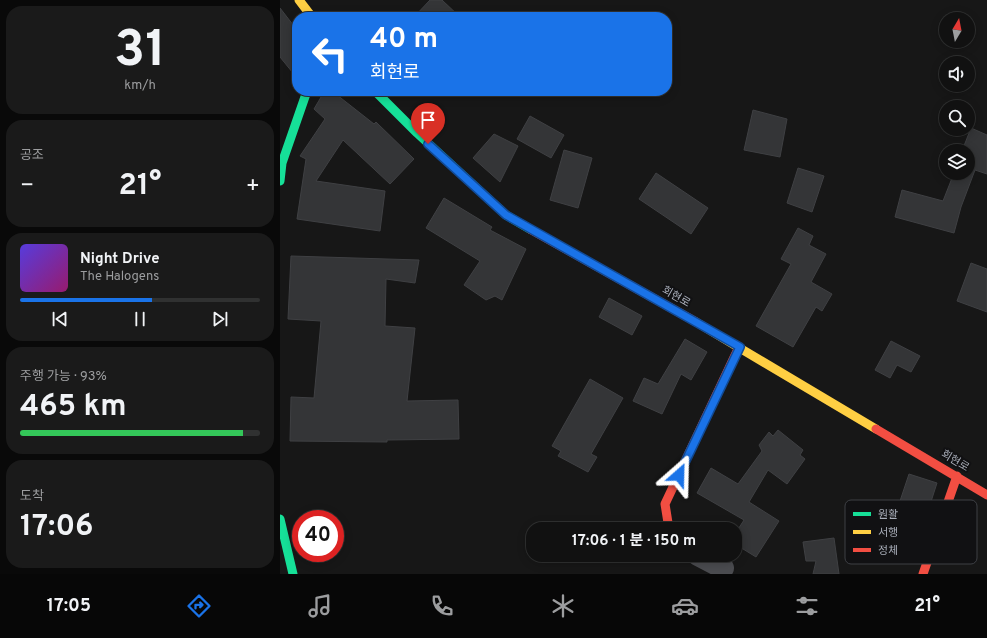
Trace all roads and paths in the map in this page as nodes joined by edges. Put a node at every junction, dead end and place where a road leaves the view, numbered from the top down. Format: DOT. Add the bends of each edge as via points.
graph roads {
  1 [pos="299,0"];
  2 [pos="308,12"];
  3 [pos="305,96"];
  4 [pos="381,96"];
  5 [pos="280,182"];
  6 [pos="740,347"];
  7 [pos="957,476"];
  8 [pos="987,495"];
  9 [pos="949,500"];
  10 [pos="280,519"];
  11 [pos="668,522"];
  12 [pos="711,562"];
  13 [pos="926,564"];
  14 [pos="723,568"];
  15 [pos="293,574"];
  16 [pos="923,574"];
  1 -- 2 [label="street"];
  3 -- 5 [label="street" via="282,163"];
  4 -- 6 [label="street, 회현로" via="506,215"];
  6 -- 7 [label="street, 회현로"];
  6 -- 11 [label="street" via="665,504"];
  7 -- 8 [label="street, 회현로"];
  7 -- 9 [label="street"];
  10 -- 15 [label="street"];
  12 -- 14 [label="street"];
  13 -- 16 [label="street"];
}
